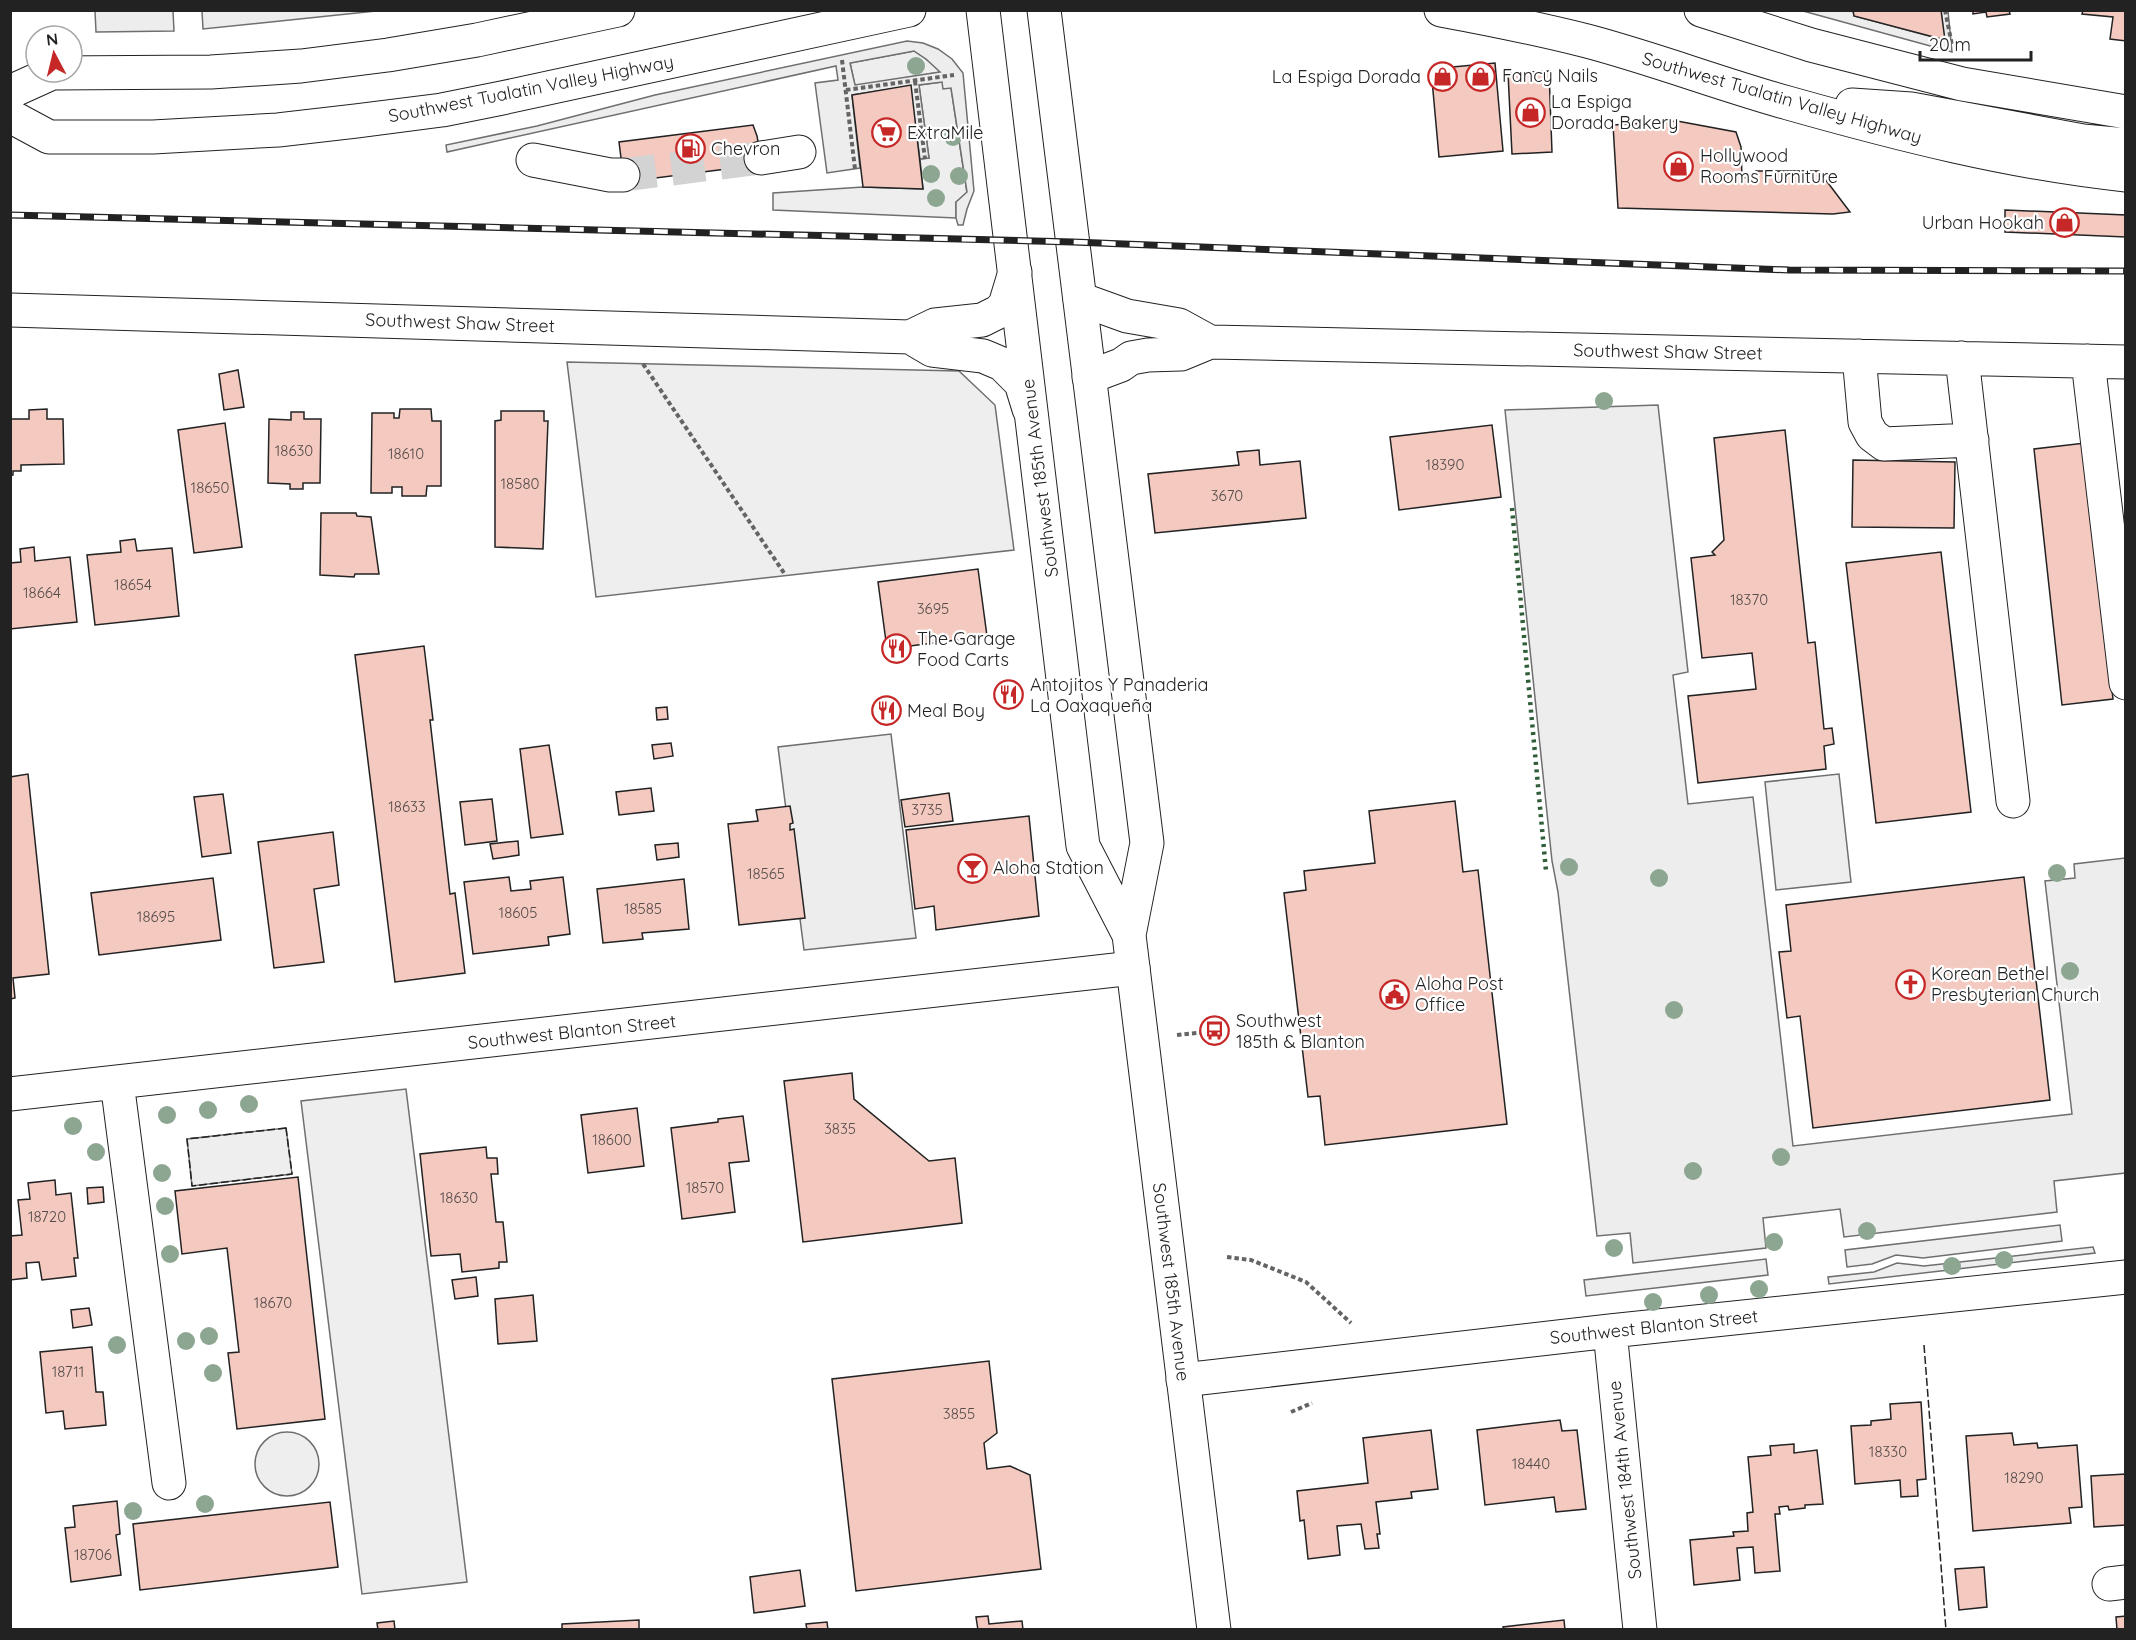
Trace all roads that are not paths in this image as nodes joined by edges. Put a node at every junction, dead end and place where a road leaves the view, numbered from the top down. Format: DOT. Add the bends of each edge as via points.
graph roads {
  1 [pos="618,10"];
  2 [pos="909,10"];
  3 [pos="983,10"];
  4 [pos="1044,10"];
  5 [pos="1441,10"];
  6 [pos="1701,10"];
  7 [pos="10,92"];
  8 [pos="1799,106"];
  9 [pos="2126,112"];
  10 [pos="10,116"];
  11 [pos="796,141"];
  12 [pos="2126,146"];
  13 [pos="759,147"];
  14 [pos="533,160"];
  15 [pos="622,165"];
  16 [pos="2126,175"];
  17 [pos="1015,272"];
  18 [pos="1080,299"];
  19 [pos="10,309"];
  20 [pos="910,337"];
  21 [pos="1210,342"];
  22 [pos="1859,356"];
  23 [pos="1962,358"];
  24 [pos="2088,361"];
  25 [pos="2126,362"];
  26 [pos="1089,377"];
  27 [pos="1033,425"];
  28 [pos="1972,440"];
  29 [pos="2126,683"];
  30 [pos="2013,801"];
  31 [pos="1129,935"];
  32 [pos="1133,968"];
  33 [pos="117,1082"];
  34 [pos="10,1094"];
  35 [pos="2126,1277"];
  36 [pos="1610,1331"];
  37 [pos="1183,1380"];
  38 [pos="169,1483"];
  39 [pos="1214,1629"];
  40 [pos="1640,1629"];
  1 -- 7 [label="main road" via="455,44 301,66 200,72 52,72"];
  2 -- 10 [label="main road, Southwest Tualatin Valley Highway" via="502,98 357,121 153,137 49,137"];
  3 -- 17 [label="main road, Southwest 185th Avenue"];
  4 -- 18 [label="main road, Southwest 185th Avenue"];
  5 -- 8 [label="main road, Southwest Tualatin Valley Highway" via="1589,42"];
  6 -- 9 [label="main road" via="1811,45 1962,84"];
  8 -- 12 [label="main road" via="1911,109"];
  8 -- 16 [label="main road, Southwest Tualatin Valley Highway" via="2038,163"];
  11 -- 13 [label="main road"];
  14 -- 15 [label="main road"];
  17 -- 20 [label="main road, Southwest Shaw Street" via="999,312 982,320 935,325"];
  17 -- 27 [label="main road, Southwest 185th Avenue"];
  18 -- 21 [label="main road, Southwest Shaw Street" via="1127,316 1179,325"];
  18 -- 26 [label="main road, Southwest 185th Avenue"];
  19 -- 20 [label="main road, Southwest Shaw Street"];
  20 -- 27 [label="main road, Southwest Shaw Street" via="932,350 983,356 1002,364 1021,383"];
  21 -- 22 [label="main road, Southwest Shaw Street"];
  21 -- 26 [label="main road, Southwest Shaw Street" via="1181,354 1131,358"];
  22 -- 23 [label="main road, Southwest Shaw Street"];
  22 -- 28 [label="main road" via="1865,422 1872,435 1884,444"];
  23 -- 24 [label="main road, Southwest Shaw Street"];
  23 -- 28 [label="main road"];
  24 -- 25 [label="main road, Southwest Shaw Street"];
  24 -- 29 [label="main road"];
  26 -- 31 [label="main road, Southwest 185th Avenue" via="1147,843"];
  27 -- 31 [label="main road, Southwest 185th Avenue" via="1083,846"];
  28 -- 30 [label="main road"];
  31 -- 32 [label="main road, Southwest 185th Avenue"];
  32 -- 33 [label="main road, Southwest Blanton Street"];
  32 -- 37 [label="main road, Southwest 185th Avenue"];
  33 -- 34 [label="main road, Southwest Blanton Street"];
  33 -- 38 [label="main road"];
  35 -- 36 [label="main road, Southwest Blanton Street"];
  36 -- 37 [label="main road, Southwest Blanton Street"];
  36 -- 40 [label="main road, Southwest 184th Avenue"];
  37 -- 39 [label="main road, Southwest 185th Avenue"];
}
